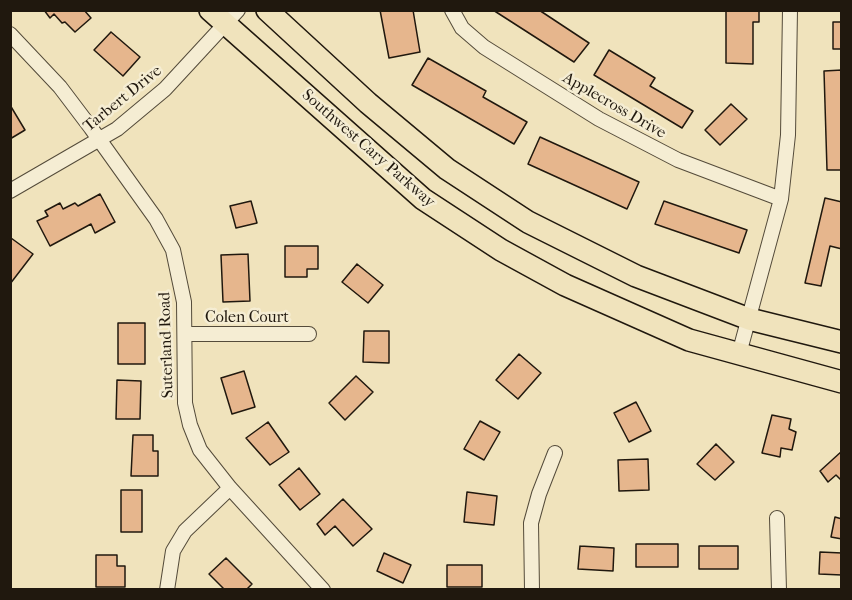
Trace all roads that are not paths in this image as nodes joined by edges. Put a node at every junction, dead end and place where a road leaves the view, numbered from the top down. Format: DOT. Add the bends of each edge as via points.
graph roads {
  1 [pos="267,10"];
  2 [pos="452,10"];
  3 [pos="790,10"];
  4 [pos="224,15"];
  5 [pos="10,34"];
  6 [pos="99,141"];
  7 [pos="10,191"];
  8 [pos="781,199"];
  9 [pos="749,319"];
  10 [pos="185,334"];
  11 [pos="309,334"];
  12 [pos="842,342"];
  13 [pos="739,354"];
  14 [pos="842,382"];
  15 [pos="555,453"];
  16 [pos="230,488"];
  17 [pos="777,518"];
  18 [pos="168,590"];
  19 [pos="323,590"];
  20 [pos="532,590"];
  21 [pos="779,590"];
  1 -- 9 [label="main road" via="447,169 528,222 636,276"];
  2 -- 8 [label="street, Applecross Drive" via="462,28 484,47 599,119 678,160"];
  3 -- 8 [label="street" via="788,135"];
  4 -- 6 [label="street, Tarbert Drive" via="165,89"];
  4 -- 13 [label="main road, Southwest Cary Parkway" via="423,199 501,250 565,285 689,340"];
  5 -- 6 [label="street, Suterland Road" via="60,87"];
  6 -- 7 [label="street, Tarbert Drive"];
  6 -- 10 [label="street, Suterland Road" via="156,219 173,250 182,289"];
  8 -- 9 [label="street"];
  9 -- 12 [label="main road"];
  9 -- 13 [label="street"];
  10 -- 11 [label="street, Colen Court"];
  10 -- 16 [label="street, Suterland Road" via="183,381 190,425 200,450"];
  13 -- 14 [label="main road, Southwest Cary Parkway"];
  15 -- 20 [label="street" via="531,523"];
  16 -- 18 [label="street" via="185,531 173,551"];
  16 -- 19 [label="street, Suterland Road"];
  17 -- 21 [label="street"];
}
